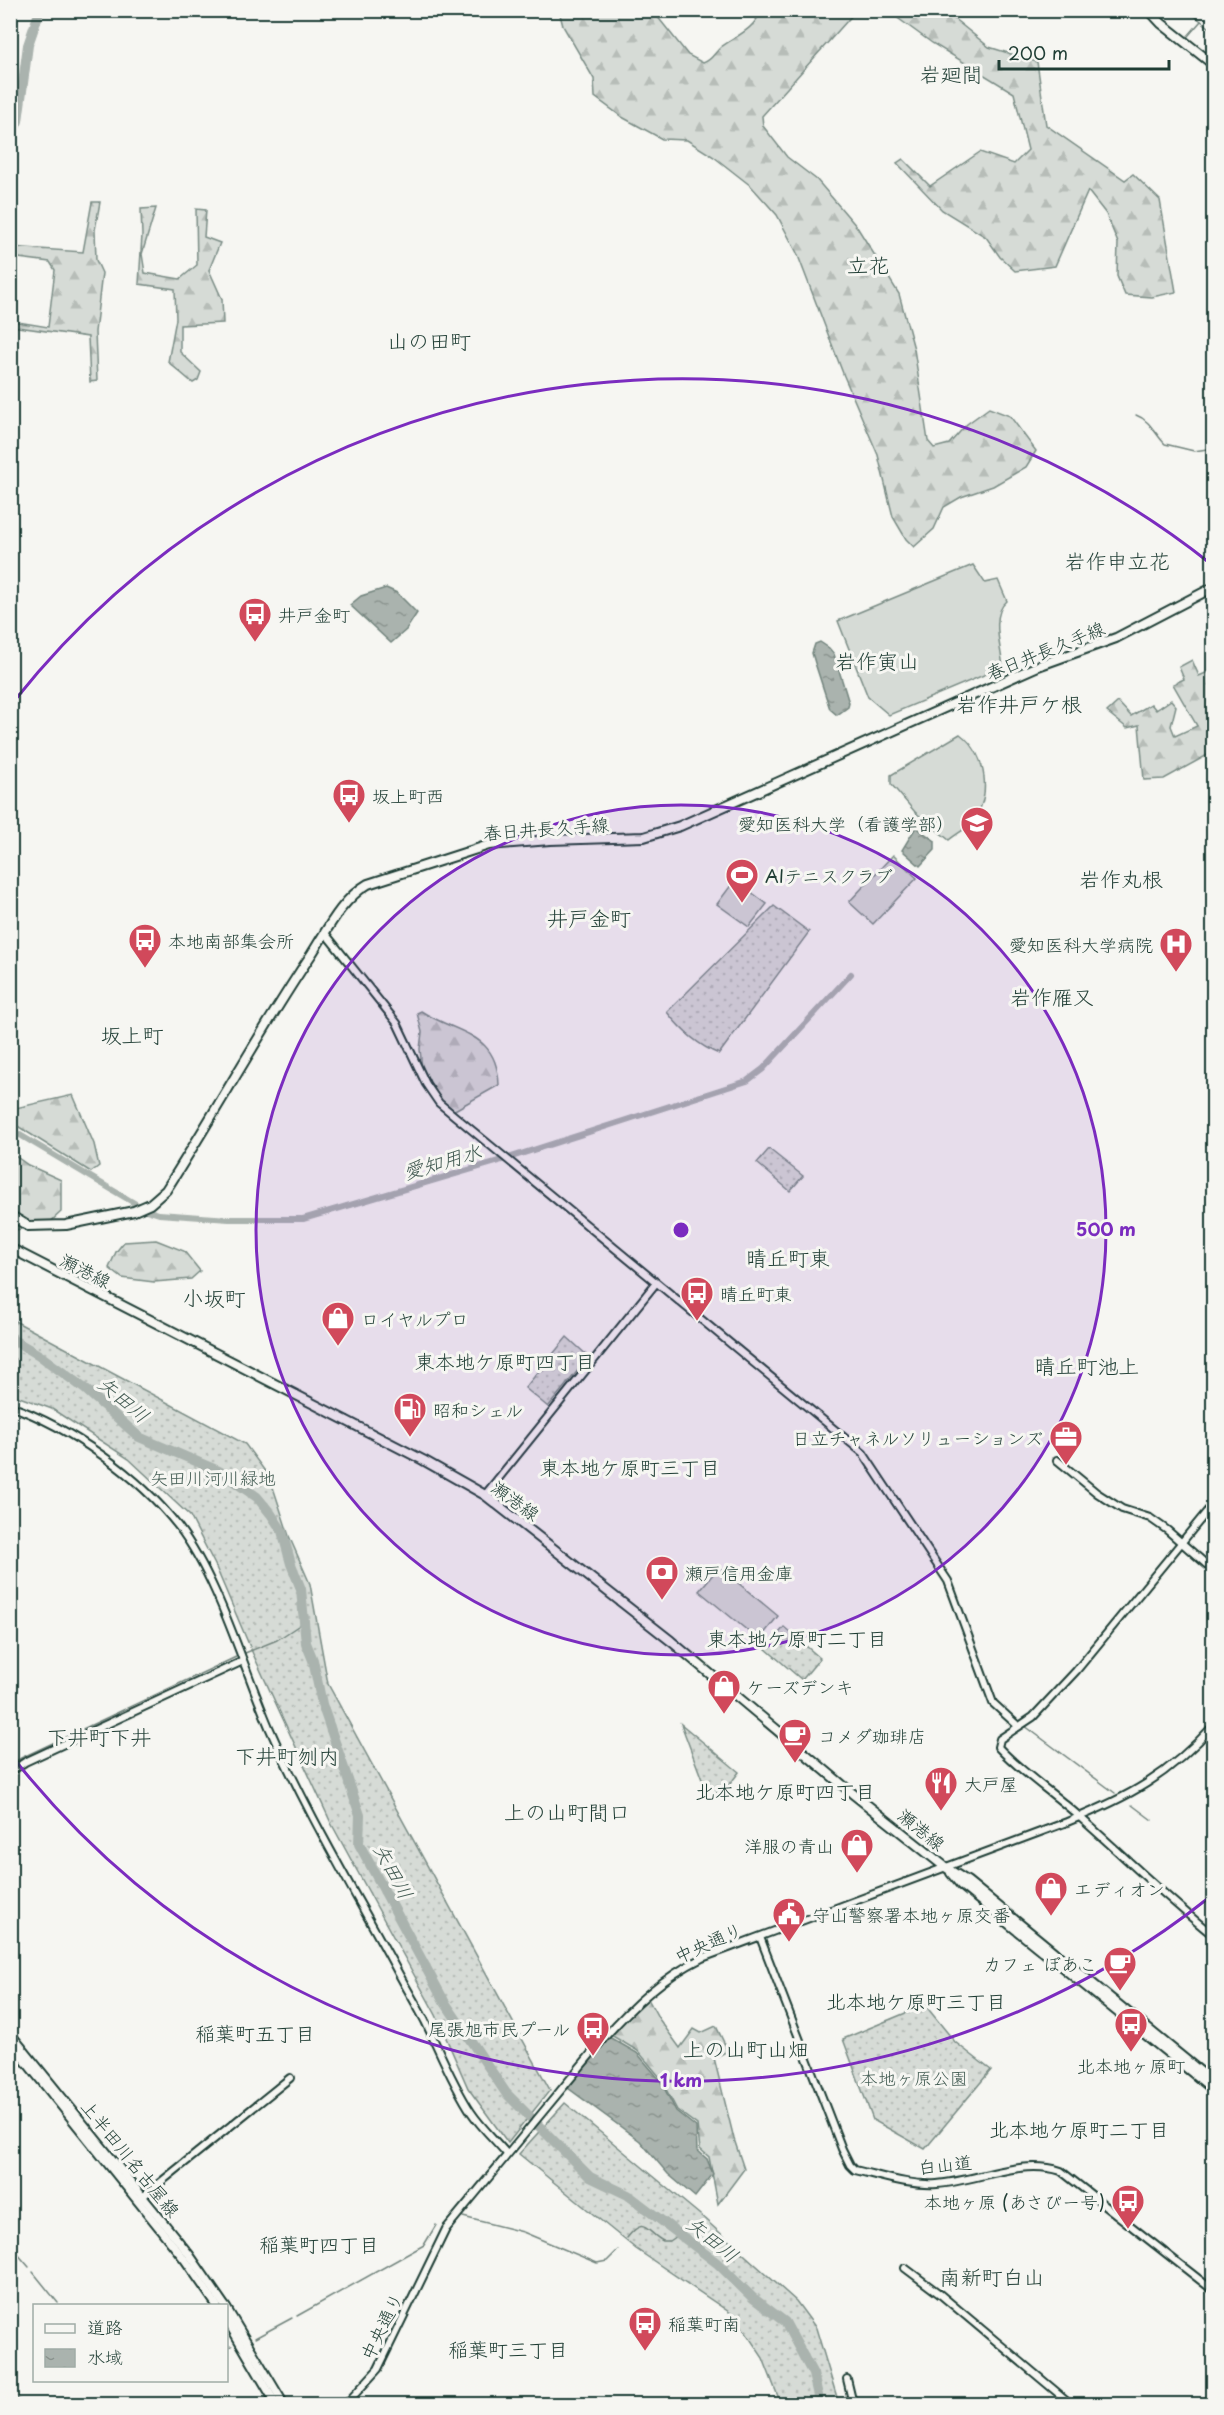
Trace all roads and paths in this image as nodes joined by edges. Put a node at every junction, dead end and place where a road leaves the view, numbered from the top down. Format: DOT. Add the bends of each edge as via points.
graph roads {
  1 [pos="1149,10"];
  2 [pos="1214,65"];
  3 [pos="1214,587"];
  4 [pos="325,933"];
  5 [pos="10,1215"];
  6 [pos="10,1248"];
  7 [pos="656,1283"];
  8 [pos="10,1406"];
  9 [pos="1057,1460"];
  10 [pos="485,1495"];
  11 [pos="1214,1503"];
  12 [pos="1180,1543"];
  13 [pos="1214,1571"];
  14 [pos="243,1661"];
  15 [pos="1214,1725"];
  16 [pos="1018,1726"];
  17 [pos="10,1772"];
  18 [pos="1080,1816"];
  19 [pos="945,1867"];
  20 [pos="1214,1936"];
  21 [pos="760,1937"];
  22 [pos="10,2033"];
  23 [pos="10,2043"];
  24 [pos="290,2078"];
  25 [pos="1214,2083"];
  26 [pos="1214,2090"];
  27 [pos="509,2152"];
  28 [pos="140,2198"];
  29 [pos="905,2268"];
  30 [pos="1214,2291"];
  31 [pos="216,2304"];
  32 [pos="225,2304"];
  33 [pos="228,2309"];
  34 [pos="228,2322"];
  35 [pos="847,2379"];
  36 [pos="276,2404"];
  37 [pos="284,2404"];
  38 [pos="346,2404"];
  39 [pos="853,2404"];
  40 [pos="1071,2404"];
  1 -- 2 [label="main road"];
  3 -- 4 [label="main road, 春日井長久手線" via="1116,638 1038,666 680,825 644,837 489,845 368,884 349,899"];
  4 -- 5 [label="main road, 春日井長久手線" via="166,1190 134,1211 66,1225 28,1226"];
  4 -- 7 [label="street" via="397,1023 439,1103"];
  6 -- 10 [label="main road, 瀬港線"];
  7 -- 10 [label="street"];
  7 -- 16 [label="street" via="863,1453 948,1581 993,1703"];
  8 -- 14 [label="street" via="46,1420 93,1449 160,1506 201,1563"];
  9 -- 12 [label="street" via="1097,1493 1122,1509 1150,1518"];
  10 -- 19 [label="main road, 瀬港線" via="671,1641"];
  11 -- 12 [label="street"];
  12 -- 13 [label="street"];
  12 -- 16 [label="street" via="1076,1671 1033,1717"];
  14 -- 17 [label="street"];
  14 -- 27 [label="street" via="270,1728 320,1831 460,2095 476,2119"];
  15 -- 18 [label="street, 中央通り" via="1156,1779"];
  16 -- 18 [label="street" via="1000,1739 998,1747"];
  18 -- 19 [label="street, 中央通り"];
  18 -- 20 [label="street"];
  19 -- 21 [label="street, 中央通り"];
  19 -- 25 [label="main road, 瀬港線"];
  19 -- 26 [label="main road, 瀬港線" via="961,1885"];
  21 -- 27 [label="street, 中央通り" via="696,1961 646,1994 626,2012"];
  21 -- 30 [label="street, 白山道" via="843,2149 855,2170 927,2184 1031,2166 1050,2167 1061,2171"];
  22 -- 28 [label="main road, 上半田川名古屋線"];
  23 -- 28 [label="main road, 上半田川名古屋線"];
  24 -- 28 [label="street"];
  27 -- 38 [label="street, 中央通り" via="446,2229 378,2369"];
  28 -- 31 [label="main road, 上半田川名古屋線"];
  28 -- 32 [label="main road, 上半田川名古屋線" via="189,2254"];
  29 -- 40 [label="street"];
  33 -- 37 [label="main road, 上半田川名古屋線"];
  34 -- 36 [label="main road"];
  35 -- 39 [label="street"];
}
